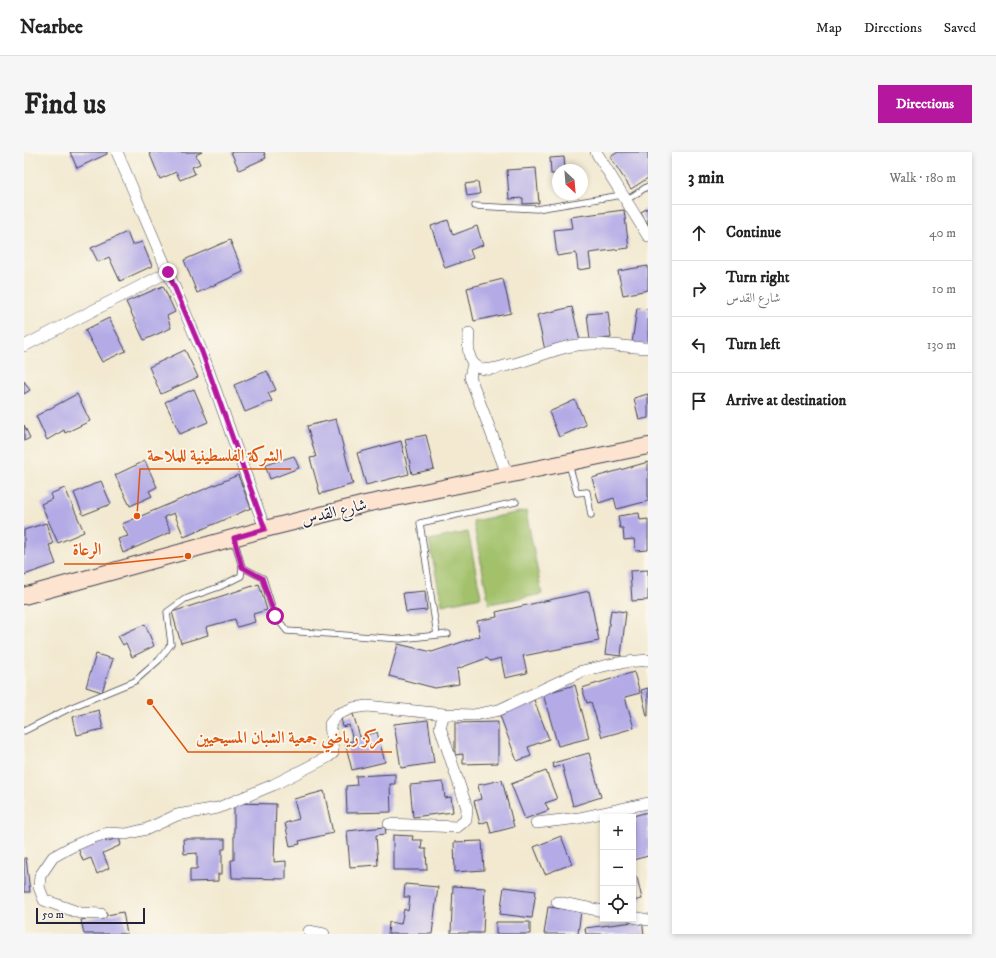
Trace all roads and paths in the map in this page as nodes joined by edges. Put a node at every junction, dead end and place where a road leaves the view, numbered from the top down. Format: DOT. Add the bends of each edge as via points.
graph roads {
  1 [pos="117,152"];
  2 [pos="596,152"];
  3 [pos="648,186"];
  4 [pos="624,198"];
  5 [pos="475,206"];
  6 [pos="648,236"];
  7 [pos="168,272"];
  8 [pos="469,333"];
  9 [pos="24,346"];
  10 [pos="648,348"];
  11 [pos="474,364"];
  12 [pos="648,446"];
  13 [pos="568,462"];
  14 [pos="507,474"];
  15 [pos="516,502"];
  16 [pos="591,515"];
  17 [pos="265,529"];
  18 [pos="234,538"];
  19 [pos="242,567"];
  20 [pos="24,596"];
  21 [pos="448,634"];
  22 [pos="437,635"];
  23 [pos="648,660"];
  24 [pos="444,714"];
  25 [pos="24,731"];
  26 [pos="648,803"];
  27 [pos="536,823"];
  28 [pos="389,824"];
  29 [pos="556,902"];
  30 [pos="600,910"];
  31 [pos="101,914"];
  32 [pos="636,918"];
  33 [pos="648,920"];
  34 [pos="309,931"];
  35 [pos="324,934"];
  1 -- 7 [label="street"];
  2 -- 4 [label="street"];
  3 -- 4 [label="lane"];
  4 -- 5 [label="lane" via="537,209"];
  4 -- 6 [label="street"];
  7 -- 9 [label="street"];
  7 -- 17 [label="street" via="202,352"];
  8 -- 11 [label="street" via="469,356"];
  10 -- 11 [label="street" via="579,345 488,370 478,368"];
  11 -- 14 [label="street" via="470,377"];
  12 -- 13 [label="main road, شارع القدس"];
  13 -- 14 [label="main road, شارع القدس"];
  13 -- 16 [label="lane" via="577,493 587,492"];
  14 -- 17 [label="main road, شارع القدس" via="365,504"];
  15 -- 22 [label="lane" via="420,523"];
  17 -- 18 [label="main road, شارع القدس"];
  18 -- 19 [label="lane"];
  18 -- 20 [label="main road, شارع القدس"];
  19 -- 22 [label="lane" via="262,578 275,616 287,631 400,639"];
  19 -- 25 [label="lane" via="241,576 185,599 167,612 170,644 159,660 135,681 72,707"];
  21 -- 22 [label="lane"];
  23 -- 24 [label="street" via="617,663 582,671 499,710 474,715"];
  24 -- 28 [label="street" via="440,727 467,808 466,820 457,827"];
  24 -- 31 [label="street" via="367,706 352,708 338,714 330,724 333,753 273,785 218,808 177,815 147,829 94,837 53,857 40,876 39,887 44,900 80,913"];
  26 -- 27 [label="street" via="579,818"];
  29 -- 30 [label="street"];
  32 -- 33 [label="street"];
  34 -- 35 [label="street"];
}
